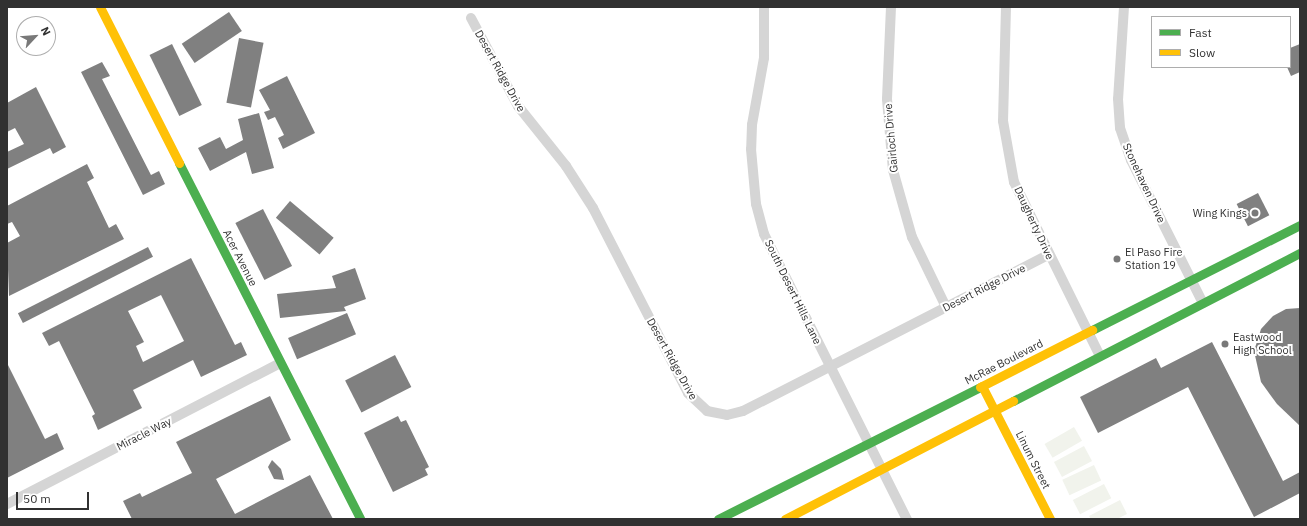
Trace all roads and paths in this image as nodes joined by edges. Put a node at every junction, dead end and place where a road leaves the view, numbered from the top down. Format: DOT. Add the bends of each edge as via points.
graph roads {
  1 [pos="100,7"];
  2 [pos="764,7"];
  3 [pos="891,7"];
  4 [pos="1006,7"];
  5 [pos="1124,7"];
  6 [pos="472,18"];
  7 [pos="1296,227"];
  8 [pos="1298,240"];
  9 [pos="1300,253"];
  10 [pos="1048,254"];
  11 [pos="1191,280"];
  12 [pos="1202,303"];
  13 [pos="1144,304"];
  14 [pos="946,307"];
  15 [pos="1156,327"];
  16 [pos="1088,333"];
  17 [pos="1100,356"];
  18 [pos="280,363"];
  19 [pos="830,368"];
  20 [pos="982,386"];
  21 [pos="994,411"];
  22 [pos="868,443"];
  23 [pos="881,469"];
  24 [pos="7,504"];
  25 [pos="360,519"];
  26 [pos="718,519"];
  27 [pos="786,519"];
  28 [pos="907,519"];
  29 [pos="1050,519"];
  1 -- 18 [label="main road, Acer Avenue"];
  2 -- 19 [label="street, South Desert Hills Lane" via="764,58 752,125 756,204 774,258"];
  3 -- 14 [label="street, Gairloch Drive" via="887,99 893,170 912,237"];
  4 -- 10 [label="street, Daugherty Drive" via="1004,121 1007,156 1023,203"];
  5 -- 11 [label="street, Stonehaven Drive" via="1118,99 1120,128 1131,160"];
  6 -- 19 [label="street, Desert Ridge Drive" via="518,106 566,166 593,208 688,393 699,406 717,414 737,414"];
  7 -- 8 [label="main road"];
  7 -- 11 [label="main road, McRae Boulevard"];
  9 -- 12 [label="main road"];
  10 -- 14 [label="street, Desert Ridge Drive"];
  10 -- 16 [label="street, Daugherty Drive"];
  11 -- 12 [label="street, Stonehaven Drive"];
  11 -- 13 [label="main road, McRae Boulevard"];
  12 -- 15 [label="main road"];
  13 -- 15 [label="main road"];
  13 -- 16 [label="main road, McRae Boulevard"];
  14 -- 19 [label="street, Desert Ridge Drive"];
  15 -- 17 [label="main road"];
  16 -- 17 [label="street, Daugherty Drive"];
  16 -- 20 [label="main road, McRae Boulevard"];
  17 -- 21 [label="main road"];
  18 -- 24 [label="street, Miracle Way"];
  18 -- 25 [label="main road, Acer Avenue"];
  19 -- 22 [label="street, South Desert Hills Lane"];
  20 -- 21 [label="main road, Linum Street"];
  20 -- 22 [label="main road, McRae Boulevard"];
  21 -- 23 [label="main road"];
  21 -- 29 [label="main road, Linum Street"];
  22 -- 23 [label="street, South Desert Hills Lane"];
  22 -- 26 [label="main road, McRae Boulevard"];
  23 -- 27 [label="main road"];
  23 -- 28 [label="street, South Desert Hills Lane"];
}
